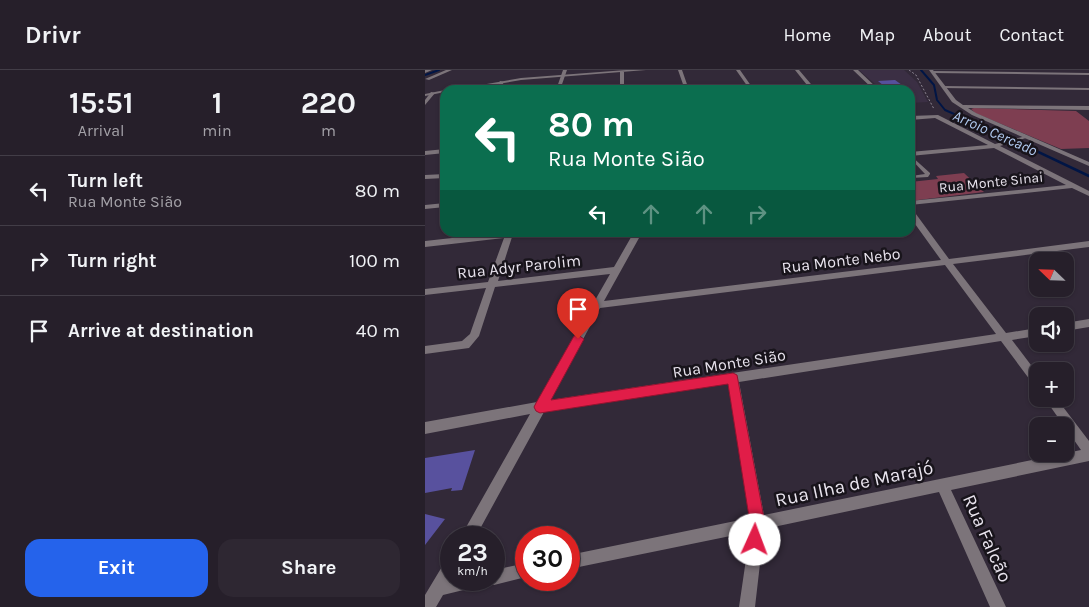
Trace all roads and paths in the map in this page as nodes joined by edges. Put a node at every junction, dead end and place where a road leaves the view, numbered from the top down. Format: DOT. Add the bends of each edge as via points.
graph roads {
  1 [pos="430,70"];
  2 [pos="450,70"];
  3 [pos="565,70"];
  4 [pos="644,70"];
  5 [pos="680,70"];
  6 [pos="738,70"];
  7 [pos="797,70"];
  8 [pos="855,70"];
  9 [pos="909,70"];
  10 [pos="932,71"];
  11 [pos="425,72"];
  12 [pos="622,72"];
  13 [pos="1089,74"];
  14 [pos="563,76"];
  15 [pos="427,79"];
  16 [pos="501,82"];
  17 [pos="483,85"];
  18 [pos="500,85"];
  19 [pos="560,85"];
  20 [pos="621,85"];
  21 [pos="685,85"];
  22 [pos="748,85"];
  23 [pos="810,85"];
  24 [pos="872,85"];
  25 [pos="944,87"];
  26 [pos="1089,89"];
  27 [pos="440,93"];
  28 [pos="433,94"];
  29 [pos="425,95"];
  30 [pos="425,103"];
  31 [pos="961,106"];
  32 [pos="1089,108"];
  33 [pos="937,116"];
  34 [pos="915,118"];
  35 [pos="1021,138"];
  36 [pos="995,146"];
  37 [pos="440,152"];
  38 [pos="425,153"];
  39 [pos="915,154"];
  40 [pos="915,160"];
  41 [pos="1089,164"];
  42 [pos="440,176"];
  43 [pos="425,178"];
  44 [pos="915,178"];
  45 [pos="1074,186"];
  46 [pos="1089,194"];
  47 [pos="915,202"];
  48 [pos="440,206"];
  49 [pos="425,207"];
  50 [pos="915,219"];
  51 [pos="484,237"];
  52 [pos="508,237"];
  53 [pos="635,237"];
  54 [pos="425,244"];
  55 [pos="1089,244"];
  56 [pos="948,262"];
  57 [pos="617,270"];
  58 [pos="492,284"];
  59 [pos="425,292"];
  60 [pos="597,305"];
  61 [pos="1089,323"];
  62 [pos="1074,326"];
  63 [pos="1029,333"];
  64 [pos="1006,337"];
  65 [pos="425,350"];
  66 [pos="1029,370"];
  67 [pos="733,378"];
  68 [pos="540,407"];
  69 [pos="1057,407"];
  70 [pos="425,428"];
  71 [pos="1089,451"];
  72 [pos="1089,455"];
  73 [pos="942,485"];
  74 [pos="757,523"];
  75 [pos="474,526"];
  76 [pos="580,560"];
  77 [pos="440,584"];
  78 [pos="438,588"];
  79 [pos="427,607"];
  80 [pos="747,607"];
  81 [pos="998,607"];
  1 -- 11 [label="street"];
  2 -- 15 [label="street"];
  3 -- 14 [label="street"];
  4 -- 12 [label="street"];
  5 -- 21 [label="street"];
  6 -- 22 [label="street"];
  7 -- 23 [label="street"];
  8 -- 24 [label="street"];
  9 -- 33 [label="path" via="916,75"];
  10 -- 13 [label="street"];
  10 -- 25 [label="street"];
  12 -- 14 [label="street"];
  12 -- 20 [label="street"];
  14 -- 16 [label="street"];
  14 -- 19 [label="street"];
  16 -- 17 [label="street"];
  16 -- 18 [label="street"];
  25 -- 26 [label="street"];
  25 -- 31 [label="street"];
  27 -- 28 [label="street"];
  28 -- 29 [label="street"];
  28 -- 30 [label="street"];
  31 -- 32 [label="street"];
  31 -- 35 [label="street"];
  33 -- 34 [label="street"];
  33 -- 36 [label="street"];
  35 -- 36 [label="street"];
  35 -- 41 [label="street"];
  36 -- 39 [label="street"];
  36 -- 45 [label="street"];
  37 -- 38 [label="street"];
  40 -- 44 [label="lane" via="928,174"];
  42 -- 43 [label="street"];
  45 -- 46 [label="street"];
  45 -- 47 [label="street, Rua Monte Sinai"];
  48 -- 49 [label="street"];
  50 -- 56 [label="street"];
  51 -- 54 [label="street"];
  52 -- 58 [label="street"];
  53 -- 57 [label="street"];
  55 -- 56 [label="street, Rua Monte Nebo"];
  56 -- 60 [label="street, Rua Monte Nebo"];
  56 -- 64 [label="street"];
  57 -- 58 [label="street, Rua Adyr Parolim"];
  57 -- 60 [label="street"];
  58 -- 59 [label="street, Rua Adyr Parolim"];
  58 -- 65 [label="street" via="475,336 465,345"];
  60 -- 68 [label="street"];
  61 -- 62 [label="street"];
  63 -- 64 [label="street, Rua Monte Sião"];
  64 -- 66 [label="street"];
  64 -- 67 [label="street, Rua Monte Sião"];
  67 -- 68 [label="street, Rua Monte Sião"];
  67 -- 74 [label="street"];
  68 -- 70 [label="street, Rua Monte Sião"];
  68 -- 75 [label="street"];
  69 -- 71 [label="street"];
  72 -- 73 [label="street, Rua Ilha de Marajó"];
  73 -- 74 [label="street, Rua Ilha de Marajó"];
  73 -- 81 [label="street, Rua Falcão"];
  74 -- 76 [label="street, Rua Ilha de Marajó"];
  74 -- 80 [label="street"];
  77 -- 78 [label="street"];
  78 -- 79 [label="street"];
}
